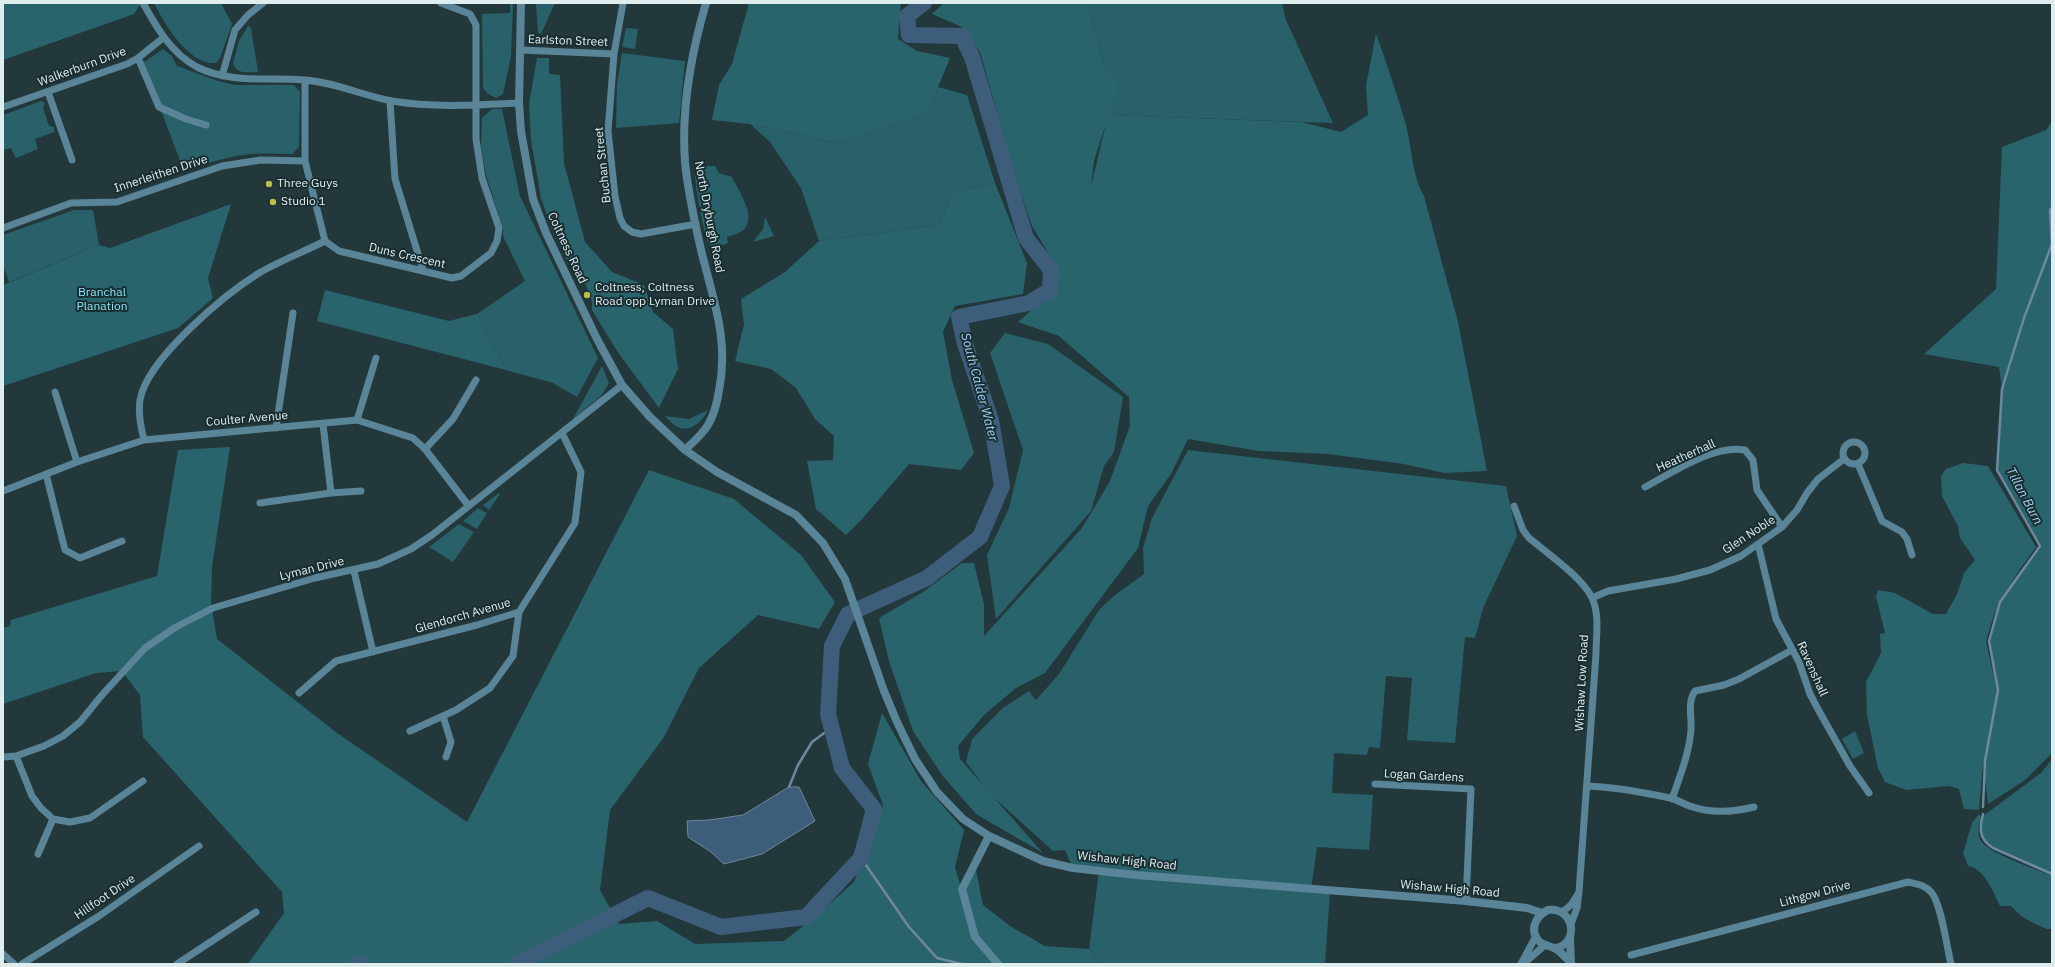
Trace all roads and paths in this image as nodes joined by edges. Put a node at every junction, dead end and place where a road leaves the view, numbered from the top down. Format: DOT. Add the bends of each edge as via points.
graph roads {
  1 [pos="143,3"];
  2 [pos="263,3"];
  3 [pos="440,3"];
  4 [pos="521,3"];
  5 [pos="623,3"];
  6 [pos="706,3"];
  7 [pos="163,38"];
  8 [pos="521,50"];
  9 [pos="614,54"];
  10 [pos="138,58"];
  11 [pos="222,76"];
  12 [pos="305,80"];
  13 [pos="48,92"];
  14 [pos="390,101"];
  15 [pos="519,103"];
  16 [pos="477,105"];
  17 [pos="3,107"];
  18 [pos="206,125"];
  19 [pos="72,160"];
  20 [pos="304,161"];
  21 [pos="696,224"];
  22 [pos="3,228"];
  23 [pos="325,241"];
  24 [pos="423,270"];
  25 [pos="292,313"];
  26 [pos="376,358"];
  27 [pos="476,380"];
  28 [pos="622,385"];
  29 [pos="55,392"];
  30 [pos="357,420"];
  31 [pos="323,424"];
  32 [pos="276,428"];
  33 [pos="562,432"];
  34 [pos="144,440"];
  35 [pos="425,450"];
  36 [pos="685,450"];
  37 [pos="1844,459"];
  38 [pos="77,462"];
  39 [pos="1858,464"];
  40 [pos="46,474"];
  41 [pos="1645,487"];
  42 [pos="3,491"];
  43 [pos="361,491"];
  44 [pos="330,493"];
  45 [pos="260,503"];
  46 [pos="468,505"];
  47 [pos="1514,506"];
  48 [pos="1782,527"];
  49 [pos="122,541"];
  50 [pos="1758,544"];
  51 [pos="1912,555"];
  52 [pos="354,571"];
  53 [pos="1592,598"];
  54 [pos="519,612"];
  55 [pos="860,620"];
  56 [pos="1792,650"];
  57 [pos="373,652"];
  58 [pos="299,693"];
  59 [pos="442,716"];
  60 [pos="410,731"];
  61 [pos="16,756"];
  62 [pos="3,757"];
  63 [pos="446,757"];
  64 [pos="143,781"];
  65 [pos="1375,784"];
  66 [pos="1587,786"];
  67 [pos="1869,793"];
  68 [pos="1672,798"];
  69 [pos="1754,807"];
  70 [pos="53,819"];
  71 [pos="989,836"];
  72 [pos="199,846"];
  73 [pos="38,854"];
  74 [pos="1579,892"];
  75 [pos="1466,901"];
  76 [pos="1527,908"];
  77 [pos="256,912"];
  78 [pos="1542,912"];
  79 [pos="1562,912"];
  80 [pos="1534,924"];
  81 [pos="1571,924"];
  82 [pos="1536,936"];
  83 [pos="1570,938"];
  84 [pos="1545,945"];
  85 [pos="1556,948"];
  86 [pos="3,954"];
  87 [pos="1631,955"];
  88 [pos="1570,963"];
  89 [pos="14,964"];
  90 [pos="22,964"];
  91 [pos="178,964"];
  92 [pos="998,964"];
  93 [pos="1522,964"];
  94 [pos="1951,964"];
  1 -- 7 [label="street"];
  2 -- 11 [label="street" via="235,30"];
  3 -- 16 [label="street, Duns Crescent" via="470,14 476,25"];
  4 -- 8 [label="street, Coltness Road"];
  5 -- 9 [label="street, Buchan Street"];
  6 -- 21 [label="street, North Dryburgh Road" via="692,60 684,138 689,191"];
  7 -- 10 [label="street, Walkerburn Drive"];
  7 -- 11 [label="street" via="197,67"];
  8 -- 9 [label="street, Earlston Street"];
  8 -- 15 [label="street, Coltness Road"];
  9 -- 21 [label="street, Buchan Street" via="608,131 620,218 624,226 632,232 641,234"];
  10 -- 13 [label="street, Walkerburn Drive"];
  10 -- 18 [label="street" via="159,107"];
  11 -- 12 [label="street" via="241,79"];
  12 -- 14 [label="street" via="346,88"];
  12 -- 20 [label="street"];
  13 -- 17 [label="street, Walkerburn Drive"];
  13 -- 19 [label="street"];
  14 -- 16 [label="street" via="422,106"];
  14 -- 24 [label="street" via="395,179"];
  15 -- 16 [label="street"];
  15 -- 28 [label="street, Coltness Road" via="521,131 533,199 593,332"];
  16 -- 24 [label="street, Duns Crescent" via="478,154 482,178 499,228 497,241 490,253 461,276 452,278"];
  20 -- 22 [label="street, Innerleithen Drive" via="261,160 222,166 117,202 71,203"];
  20 -- 23 [label="street"];
  21 -- 36 [label="street, North Dryburgh Road" via="718,312 723,360 714,412 701,435"];
  23 -- 24 [label="street, Duns Crescent" via="340,251"];
  23 -- 34 [label="street" via="259,273 225,298 170,347 146,383 140,399 139,412"];
  25 -- 32 [label="street"];
  26 -- 30 [label="street"];
  27 -- 35 [label="street" via="453,419"];
  28 -- 33 [label="street, Lyman Drive"];
  28 -- 36 [label="street, Coltness Road" via="650,417"];
  29 -- 38 [label="street"];
  30 -- 31 [label="street, Coulter Avenue"];
  30 -- 35 [label="street, Coulter Avenue" via="413,438"];
  31 -- 32 [label="street, Coulter Avenue"];
  31 -- 44 [label="street"];
  32 -- 34 [label="street, Coulter Avenue"];
  33 -- 46 [label="street, Lyman Drive"];
  33 -- 54 [label="street, Glendorch Avenue" via="581,472 575,523"];
  34 -- 38 [label="street, Coulter Avenue"];
  35 -- 46 [label="street, Coulter Avenue"];
  36 -- 55 [label="street, Coltness Road" via="717,472 796,515 823,543 845,579"];
  37 -- 39 [label="street" via="1851,464"];
  37 -- 39 [label="street" via="1842,452 1845,445 1859,443 1865,451 1864,459"];
  37 -- 48 [label="street, Glen Noble" via="1818,479"];
  38 -- 40 [label="street, Coulter Avenue"];
  39 -- 51 [label="street" via="1882,521 1902,532"];
  40 -- 42 [label="street, Coulter Avenue"];
  40 -- 49 [label="street" via="65,550 80,558"];
  41 -- 48 [label="street, Heatherhall" via="1717,452 1733,448 1745,450 1753,460 1757,490"];
  43 -- 44 [label="street"];
  44 -- 45 [label="street"];
  46 -- 52 [label="street, Lyman Drive" via="411,549 378,564"];
  47 -- 53 [label="street, Wishaw Low Road" via="1523,530 1529,538 1579,581"];
  48 -- 50 [label="street, Glen Noble"];
  50 -- 53 [label="street, Glen Noble" via="1741,556 1710,570 1608,591"];
  50 -- 56 [label="street, Ravenshall" via="1776,619"];
  52 -- 57 [label="street"];
  52 -- 61 [label="street, Lyman Drive" via="316,578 213,608 176,627 145,648 80,722 44,746"];
  53 -- 66 [label="street, Wishaw Low Road" via="1596,616 1596,654"];
  54 -- 57 [label="street, Glendorch Avenue" via="477,626"];
  54 -- 59 [label="street" via="513,656 490,688"];
  55 -- 71 [label="street, Wishaw High Road" via="897,722 915,759 937,792 963,819"];
  56 -- 67 [label="street, Ravenshall" via="1819,711 1850,766"];
  56 -- 68 [label="street" via="1739,679 1695,691 1690,700 1691,727 1687,758"];
  57 -- 58 [label="street, Glendorch Avenue" via="336,661"];
  59 -- 60 [label="street"];
  59 -- 63 [label="street" via="451,742"];
  61 -- 62 [label="street, Lyman Drive"];
  61 -- 70 [label="street" via="32,796"];
  64 -- 70 [label="street" via="90,818 70,822"];
  65 -- 75 [label="street, Logan Gardens" via="1471,789"];
  66 -- 68 [label="street" via="1612,787"];
  66 -- 74 [label="street, Wishaw Low Road"];
  68 -- 69 [label="street" via="1692,807 1714,812"];
  70 -- 73 [label="street"];
  71 -- 75 [label="street, Wishaw High Road" via="1043,861 1073,868"];
  71 -- 92 [label="street" via="962,889 975,937"];
  72 -- 90 [label="street, Hillfoot Drive" via="99,916"];
  74 -- 79 [label="street" via="1571,905"];
  74 -- 81 [label="street, Wishaw Low Road"];
  75 -- 76 [label="street, Wishaw High Road"];
  76 -- 78 [label="street, Wishaw High Road"];
  76 -- 80 [label="street"];
  77 -- 91 [label="street"];
  78 -- 79 [label="street" via="1552,909"];
  78 -- 80 [label="street"];
  79 -- 81 [label="street"];
  80 -- 82 [label="street"];
  81 -- 83 [label="street"];
  82 -- 84 [label="street"];
  82 -- 93 [label="street"];
  83 -- 85 [label="street" via="1562,947"];
  83 -- 88 [label="street"];
  84 -- 85 [label="street"];
  84 -- 93 [label="street"];
  85 -- 88 [label="street"];
  86 -- 89 [label="street"];
  87 -- 94 [label="street, Lithgow Drive" via="1908,882 1928,889 1938,903"];
}
